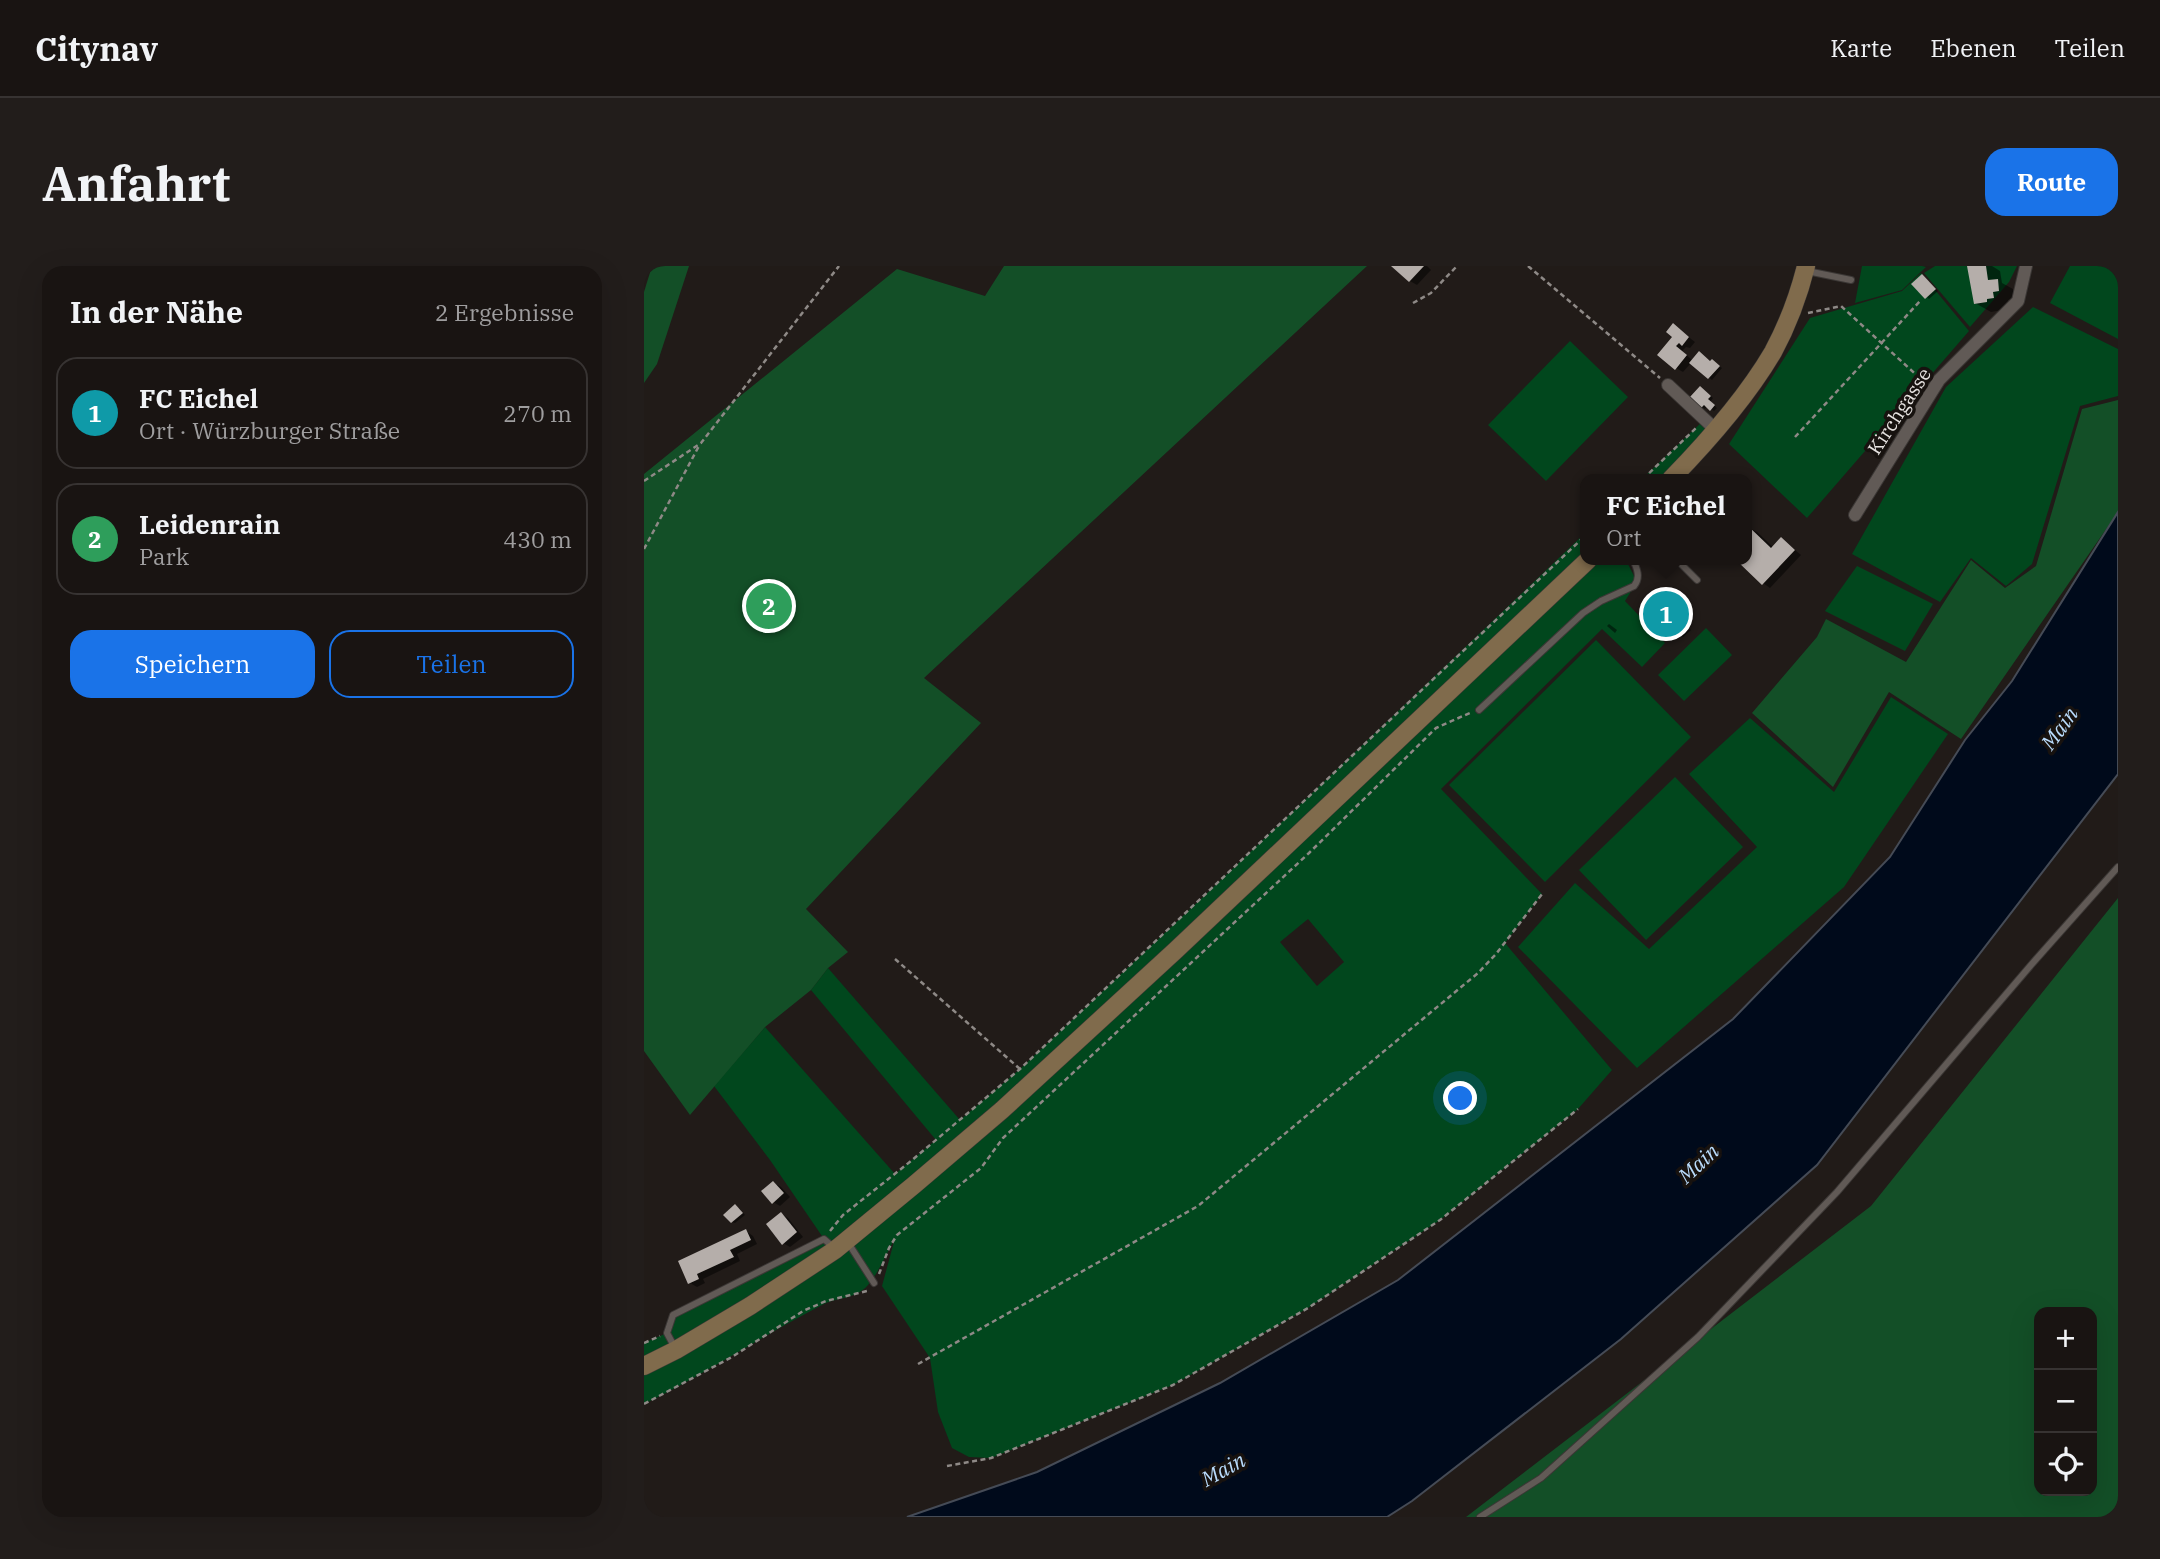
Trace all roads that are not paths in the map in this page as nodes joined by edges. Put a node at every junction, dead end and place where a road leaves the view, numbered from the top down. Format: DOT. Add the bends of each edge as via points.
graph roads {
  1 [pos="2026,266"];
  2 [pos="1806,268"];
  3 [pos="1851,280"];
  4 [pos="1668,385"];
  5 [pos="1710,425"];
  6 [pos="1675,474"];
  7 [pos="1855,515"];
  8 [pos="1583,565"];
  9 [pos="1635,565"];
  10 [pos="1683,565"];
  11 [pos="1697,580"];
  12 [pos="1479,710"];
  13 [pos="2118,867"];
  14 [pos="835,1243"];
  15 [pos="874,1283"];
  16 [pos="676,1350"];
  17 [pos="644,1366"];
  18 [pos="1480,1517"];
  1 -- 7 [label="street, Kirchgasse" via="2018,301 1939,380"];
  2 -- 3 [label="lane"];
  2 -- 5 [label="main road" via="1773,351 1746,390"];
  4 -- 5 [label="street"];
  5 -- 6 [label="main road"];
  8 -- 14 [label="main road" via="1002,1110"];
  9 -- 12 [label="lane" via="1638,576 1634,586 1583,613"];
  10 -- 11 [label="lane"];
  13 -- 18 [label="lane" via="1837,1192 1698,1336 1541,1478"];
  14 -- 15 [label="lane"];
  14 -- 16 [label="main road" via="750,1306"];
  14 -- 16 [label="lane" via="673,1315 667,1333"];
  16 -- 17 [label="main road"];
}
